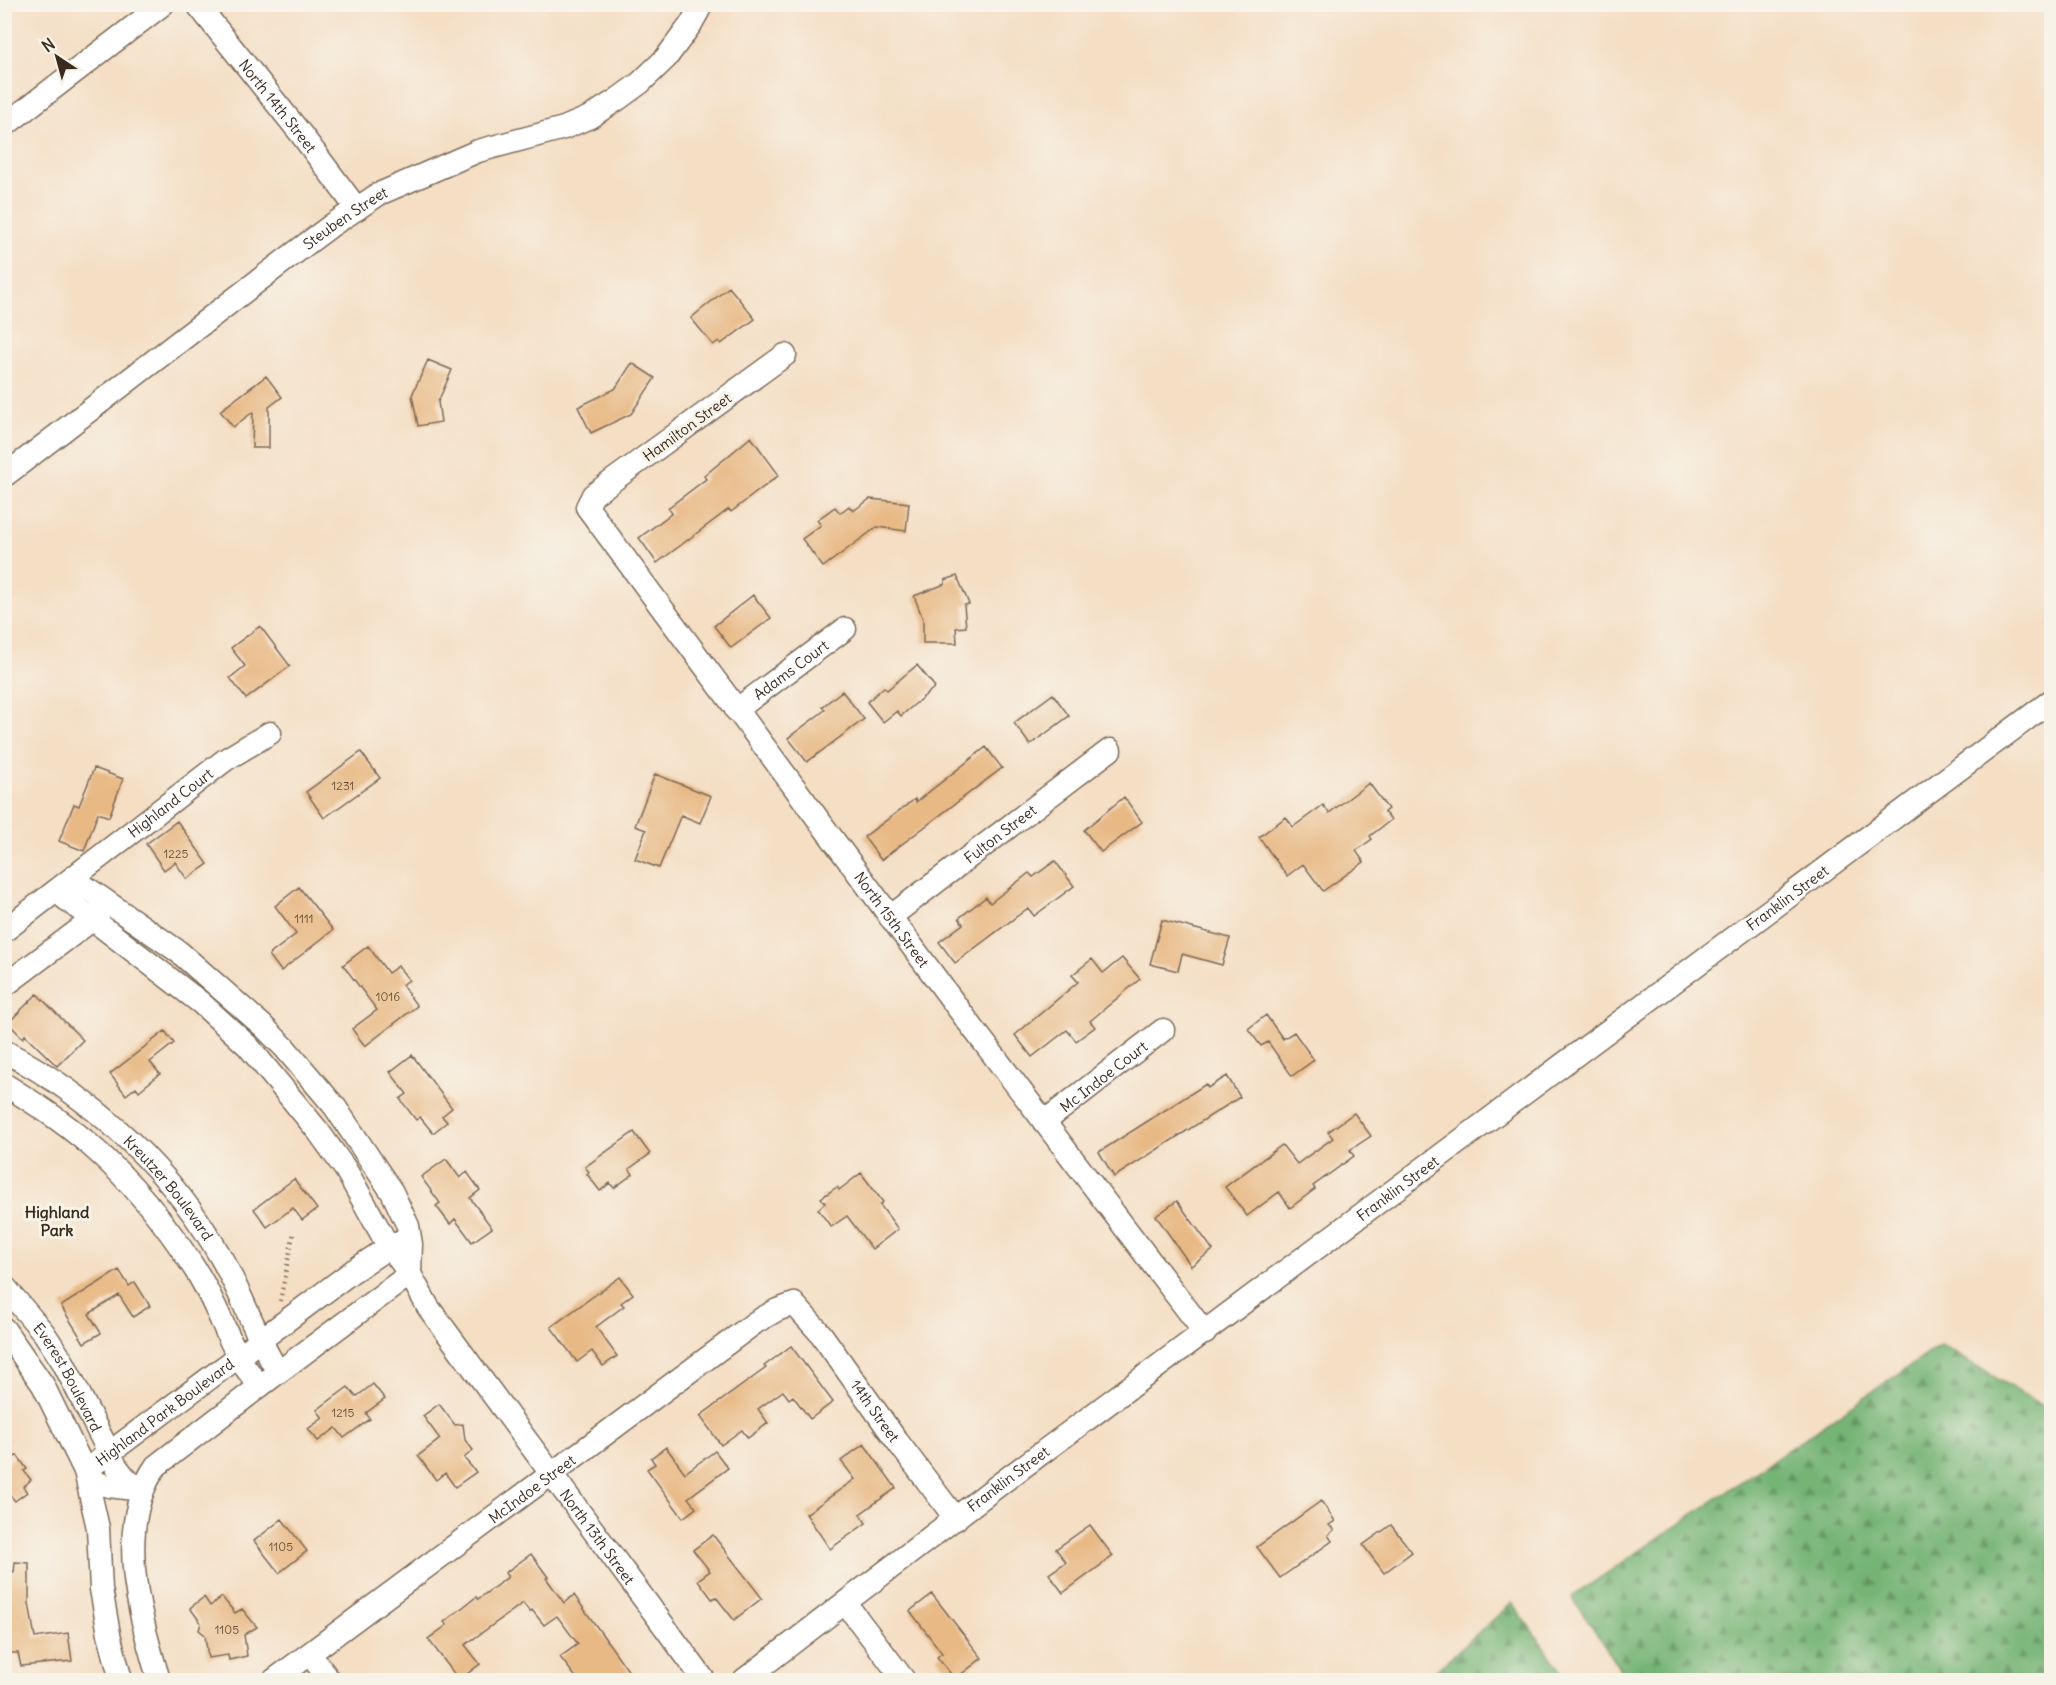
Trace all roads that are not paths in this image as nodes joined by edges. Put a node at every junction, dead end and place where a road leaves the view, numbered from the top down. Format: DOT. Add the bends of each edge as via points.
graph roads {
  1 [pos="164,4"];
  2 [pos="197,4"];
  3 [pos="702,4"];
  4 [pos="4,126"];
  5 [pos="357,209"];
  6 [pos="785,354"];
  7 [pos="4,476"];
  8 [pos="590,501"];
  9 [pos="844,629"];
  10 [pos="2052,700"];
  11 [pos="736,710"];
  12 [pos="270,733"];
  13 [pos="1110,750"];
  14 [pos="66,885"];
  15 [pos="107,903"];
  16 [pos="890,917"];
  17 [pos="92,920"];
  18 [pos="4,931"];
  19 [pos="4,986"];
  20 [pos="1163,1030"];
  21 [pos="4,1051"];
  22 [pos="4,1084"];
  23 [pos="1044,1122"];
  24 [pos="410,1238"];
  25 [pos="389,1247"];
  26 [pos="410,1274"];
  27 [pos="4,1286"];
  28 [pos="794,1304"];
  29 [pos="4,1329"];
  30 [pos="1205,1333"];
  31 [pos="260,1340"];
  32 [pos="238,1356"];
  33 [pos="278,1372"];
  34 [pos="260,1386"];
  35 [pos="109,1453"];
  36 [pos="85,1472"];
  37 [pos="552,1475"];
  38 [pos="142,1490"];
  39 [pos="956,1518"];
  40 [pos="846,1604"];
  41 [pos="310,1654"];
  42 [pos="122,1680"];
  43 [pos="159,1680"];
  44 [pos="274,1680"];
  45 [pos="330,1680"];
  46 [pos="704,1680"];
  47 [pos="744,1680"];
  48 [pos="904,1680"];
  1 -- 4 [label="street"];
  2 -- 5 [label="street, North 14th Street"];
  3 -- 5 [label="street, Steuben Street" via="666,58 640,83 590,117 467,155 380,194"];
  5 -- 7 [label="street, Steuben Street"];
  6 -- 8 [label="street, Hamilton Street"];
  8 -- 11 [label="street, North 15th Street" via="587,507 594,519"];
  9 -- 11 [label="street, Adams Court"];
  10 -- 30 [label="street, Franklin Street"];
  11 -- 16 [label="street, North 15th Street"];
  12 -- 14 [label="street, Highland Court" via="225,760"];
  13 -- 16 [label="street, Fulton Street"];
  14 -- 15 [label="street"];
  14 -- 17 [label="street"];
  14 -- 18 [label="street"];
  15 -- 17 [label="street"];
  15 -- 24 [label="street" via="179,952 285,1047 335,1107 378,1170 403,1213"];
  16 -- 23 [label="street, North 15th Street"];
  17 -- 19 [label="street"];
  17 -- 25 [label="street" via="201,1003 248,1046 329,1146"];
  20 -- 23 [label="street, Mc Indoe Court"];
  21 -- 31 [label="street, Kreutzer Boulevard" via="68,1089 162,1175 207,1234"];
  22 -- 32 [label="street, Kreutzer Boulevard" via="90,1144 140,1194 199,1276"];
  23 -- 30 [label="street, North 15th Street"];
  24 -- 25 [label="street, Highland Park Boulevard"];
  24 -- 26 [label="street"];
  25 -- 26 [label="street"];
  25 -- 31 [label="street, Highland Park Boulevard"];
  26 -- 33 [label="street"];
  26 -- 37 [label="street, North 13th Street" via="428,1307"];
  27 -- 35 [label="street, Everest Boulevard" via="63,1362"];
  28 -- 37 [label="street, McIndoe Street" via="756,1322"];
  28 -- 39 [label="street, 14th Street" via="821,1334"];
  29 -- 36 [label="street, Everest Boulevard" via="43,1385"];
  30 -- 39 [label="street, Franklin Street"];
  31 -- 32 [label="street, Highland Park Boulevard"];
  31 -- 33 [label="street, Kreutzer Boulevard"];
  32 -- 34 [label="street, Kreutzer Boulevard"];
  32 -- 35 [label="street, Highland Park Boulevard"];
  33 -- 34 [label="street"];
  34 -- 38 [label="street" via="156,1466"];
  35 -- 36 [label="street, Highland Park Boulevard"];
  35 -- 38 [label="street, Everest Boulevard" via="127,1480"];
  36 -- 38 [label="street" via="98,1483"];
  36 -- 42 [label="street, Highland Park Boulevard" via="98,1528 109,1634"];
  37 -- 41 [label="street, McIndoe Street"];
  37 -- 46 [label="street, North 13th Street"];
  38 -- 43 [label="street" via="134,1524 135,1573 142,1621"];
  39 -- 40 [label="street, Franklin Street"];
  40 -- 47 [label="street, Franklin Street"];
  40 -- 48 [label="street"];
  41 -- 44 [label="street, McIndoe Street"];
  41 -- 45 [label="street"];
}
